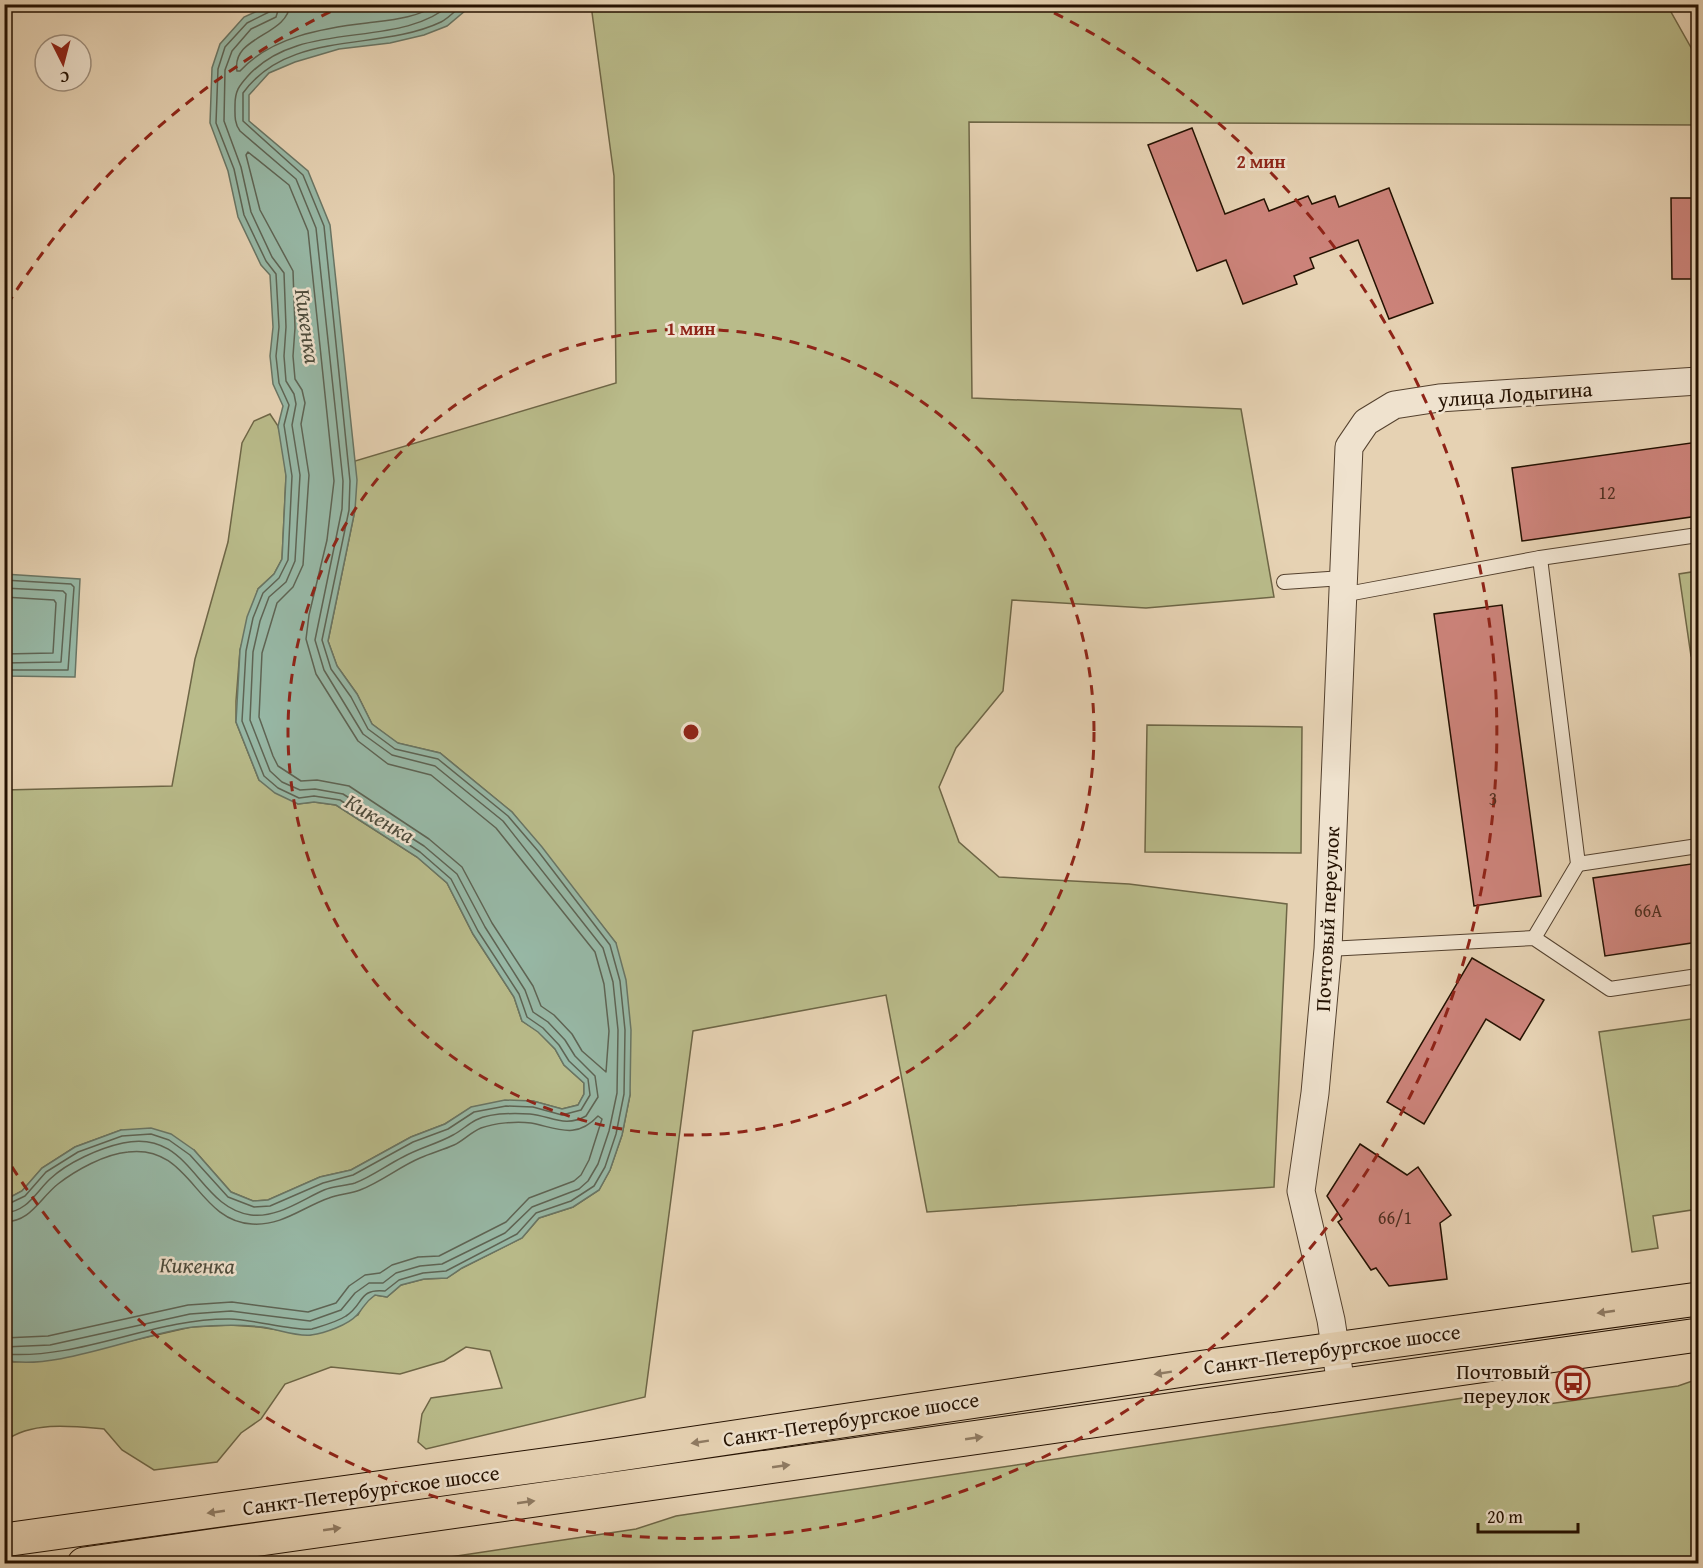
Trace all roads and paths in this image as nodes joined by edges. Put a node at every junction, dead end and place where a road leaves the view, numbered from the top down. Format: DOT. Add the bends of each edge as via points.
graph roads {
  1 [pos="1698,381"];
  2 [pos="1349,447"];
  3 [pos="1698,535"];
  4 [pos="1540,558"];
  5 [pos="1284,582"];
  6 [pos="1343,587"];
  7 [pos="1698,846"];
  8 [pos="1578,864"];
  9 [pos="1534,938"];
  10 [pos="1328,949"];
  11 [pos="1698,976"];
  12 [pos="1698,1299"];
  13 [pos="1698,1335"];
  14 [pos="1336,1348"];
  15 [pos="1341,1385"];
  16 [pos="272,1521"];
  17 [pos="4,1540"];
  18 [pos="84,1563"];
  1 -- 2 [label="street, улица Лодыгина" via="1438,398 1394,405 1366,422"];
  2 -- 6 [label="street, Почтовый переулок"];
  3 -- 4 [label="lane"];
  4 -- 6 [label="lane"];
  4 -- 8 [label="lane"];
  5 -- 6 [label="lane"];
  6 -- 10 [label="street, Почтовый переулок"];
  7 -- 8 [label="lane"];
  8 -- 9 [label="lane"];
  9 -- 10 [label="lane"];
  9 -- 11 [label="lane" via="1610,989"];
  10 -- 14 [label="street, Почтовый переулок" via="1315,1093 1301,1191"];
  12 -- 14 [label="main road, Санкт-Петербургское шоссе, one-way"];
  13 -- 15 [label="main road, Санкт-Петербургское шоссе"];
  14 -- 15 [label="street, Почтовый переулок"];
  14 -- 16 [label="main road, Санкт-Петербургское шоссе, one-way"];
  16 -- 15 [label="main road, Санкт-Петербургское шоссе, one-way"];
  16 -- 17 [label="main road, Санкт-Петербургское шоссе, one-way"];
  16 -- 18 [label="main road, Санкт-Петербургское шоссе"];
}
